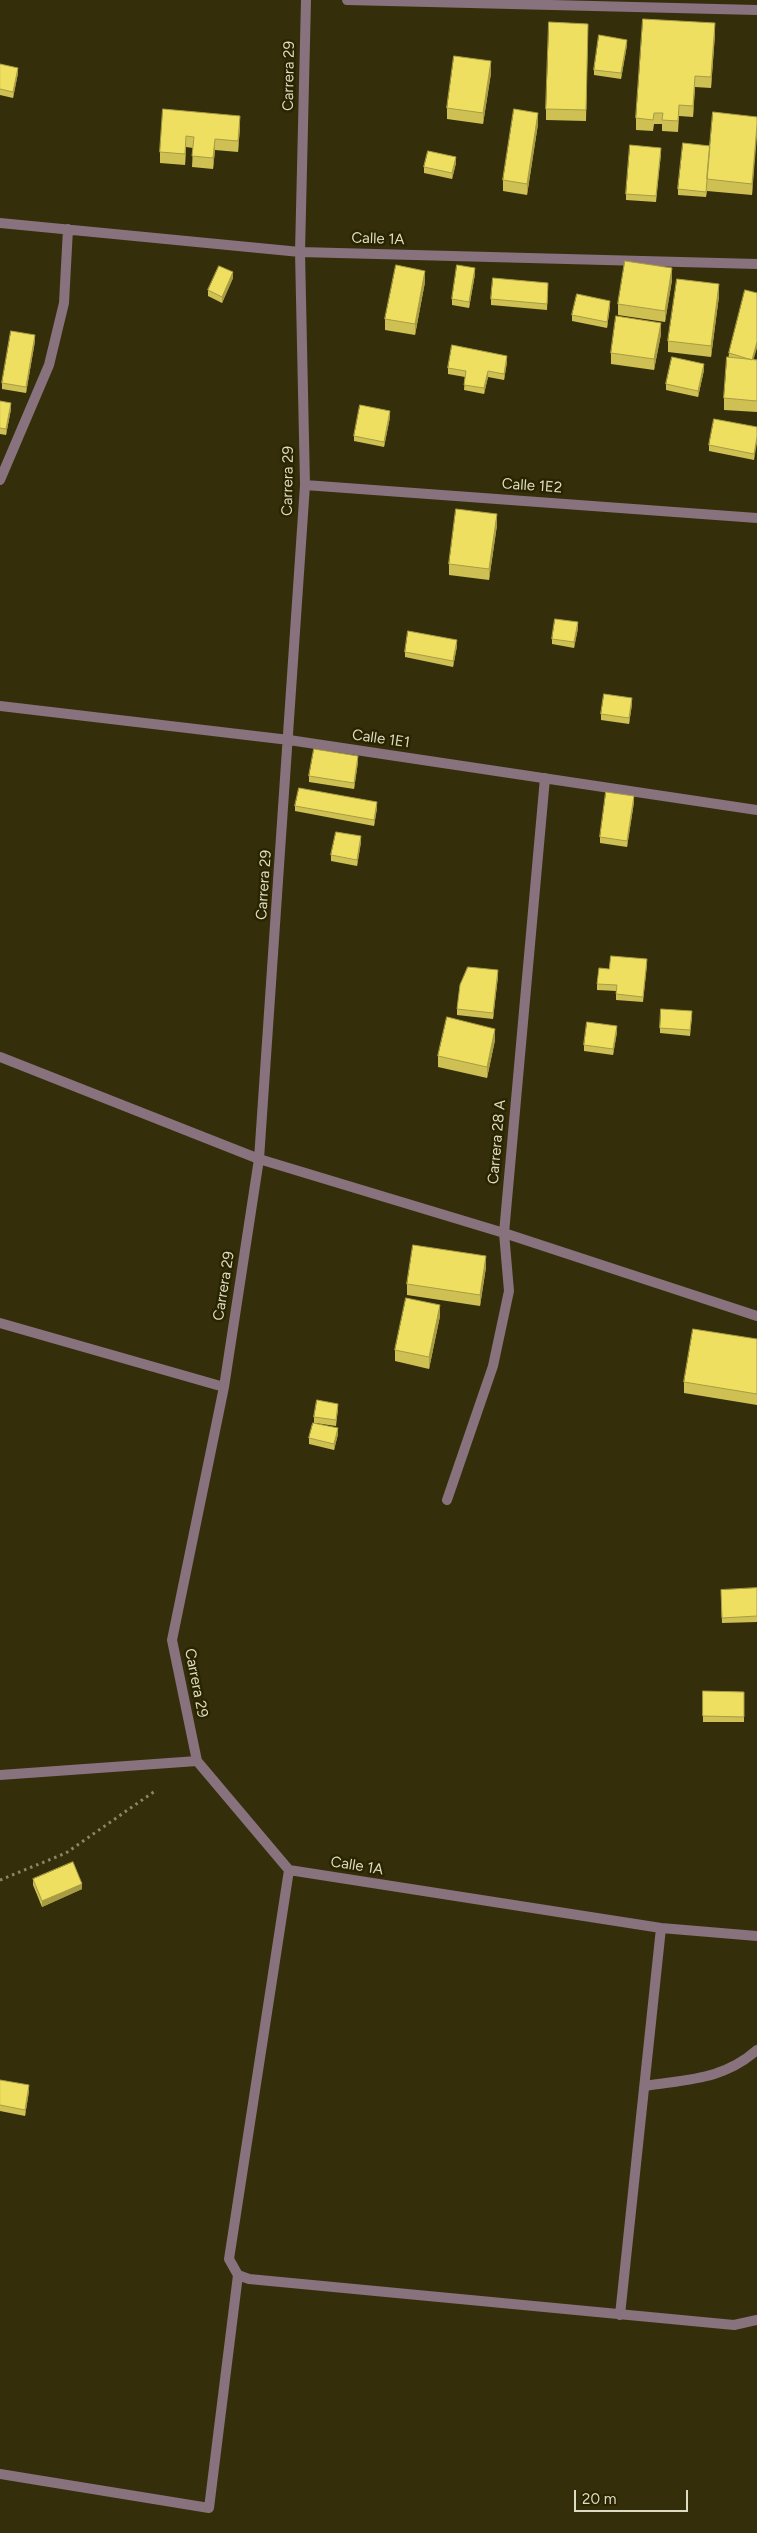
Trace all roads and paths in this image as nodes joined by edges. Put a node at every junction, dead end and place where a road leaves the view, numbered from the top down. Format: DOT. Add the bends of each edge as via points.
graph roads {
  1 [pos="306,0"];
  2 [pos="347,0"];
  3 [pos="757,10"];
  4 [pos="0,223"];
  5 [pos="68,229"];
  6 [pos="300,252"];
  7 [pos="757,264"];
  8 [pos="0,480"];
  9 [pos="305,485"];
  10 [pos="757,518"];
  11 [pos="0,706"];
  12 [pos="289,740"];
  13 [pos="545,778"];
  14 [pos="757,810"];
  15 [pos="0,1057"];
  16 [pos="259,1159"];
  17 [pos="504,1233"];
  18 [pos="757,1316"];
  19 [pos="0,1323"];
  20 [pos="224,1387"];
  21 [pos="447,1500"];
  22 [pos="197,1761"];
  23 [pos="0,1775"];
  24 [pos="158,1788"];
  25 [pos="289,1870"];
  26 [pos="0,1880"];
  27 [pos="661,1928"];
  28 [pos="757,1936"];
  29 [pos="757,2050"];
  30 [pos="644,2086"];
  31 [pos="238,2275"];
  32 [pos="620,2315"];
  33 [pos="757,2320"];
  34 [pos="0,2474"];
  1 -- 6 [label="street, Carrera 29"];
  2 -- 3 [label="street"];
  4 -- 5 [label="street, Calle 1A"];
  5 -- 6 [label="street, Calle 1A"];
  5 -- 8 [label="street" via="64,303 49,365"];
  6 -- 7 [label="street, Calle 1A"];
  6 -- 9 [label="street, Carrera 29"];
  9 -- 10 [label="street, Calle 1E2"];
  9 -- 12 [label="street, Carrera 29"];
  11 -- 12 [label="street, Calle 1E1"];
  12 -- 13 [label="street, Calle 1E1"];
  12 -- 16 [label="street, Carrera 29"];
  13 -- 14 [label="street, Calle 1E1"];
  13 -- 17 [label="street, Carrera 28 A"];
  15 -- 16 [label="street"];
  16 -- 17 [label="street"];
  16 -- 20 [label="street, Carrera 29"];
  17 -- 18 [label="street"];
  17 -- 21 [label="street, Carrera 28 A" via="509,1291 493,1366"];
  19 -- 20 [label="street"];
  20 -- 22 [label="street, Carrera 29" via="172,1640"];
  22 -- 23 [label="street"];
  22 -- 25 [label="street"];
  24 -- 26 [label="path" via="66,1853"];
  25 -- 27 [label="street, Calle 1A"];
  25 -- 31 [label="street" via="229,2258"];
  27 -- 28 [label="street, Calle 1A"];
  27 -- 30 [label="street"];
  29 -- 30 [label="street" via="743,2063 723,2073"];
  30 -- 32 [label="street"];
  31 -- 32 [label="street" via="249,2279"];
  31 -- 34 [label="street" via="209,2508"];
  32 -- 33 [label="street" via="734,2325"];
}
